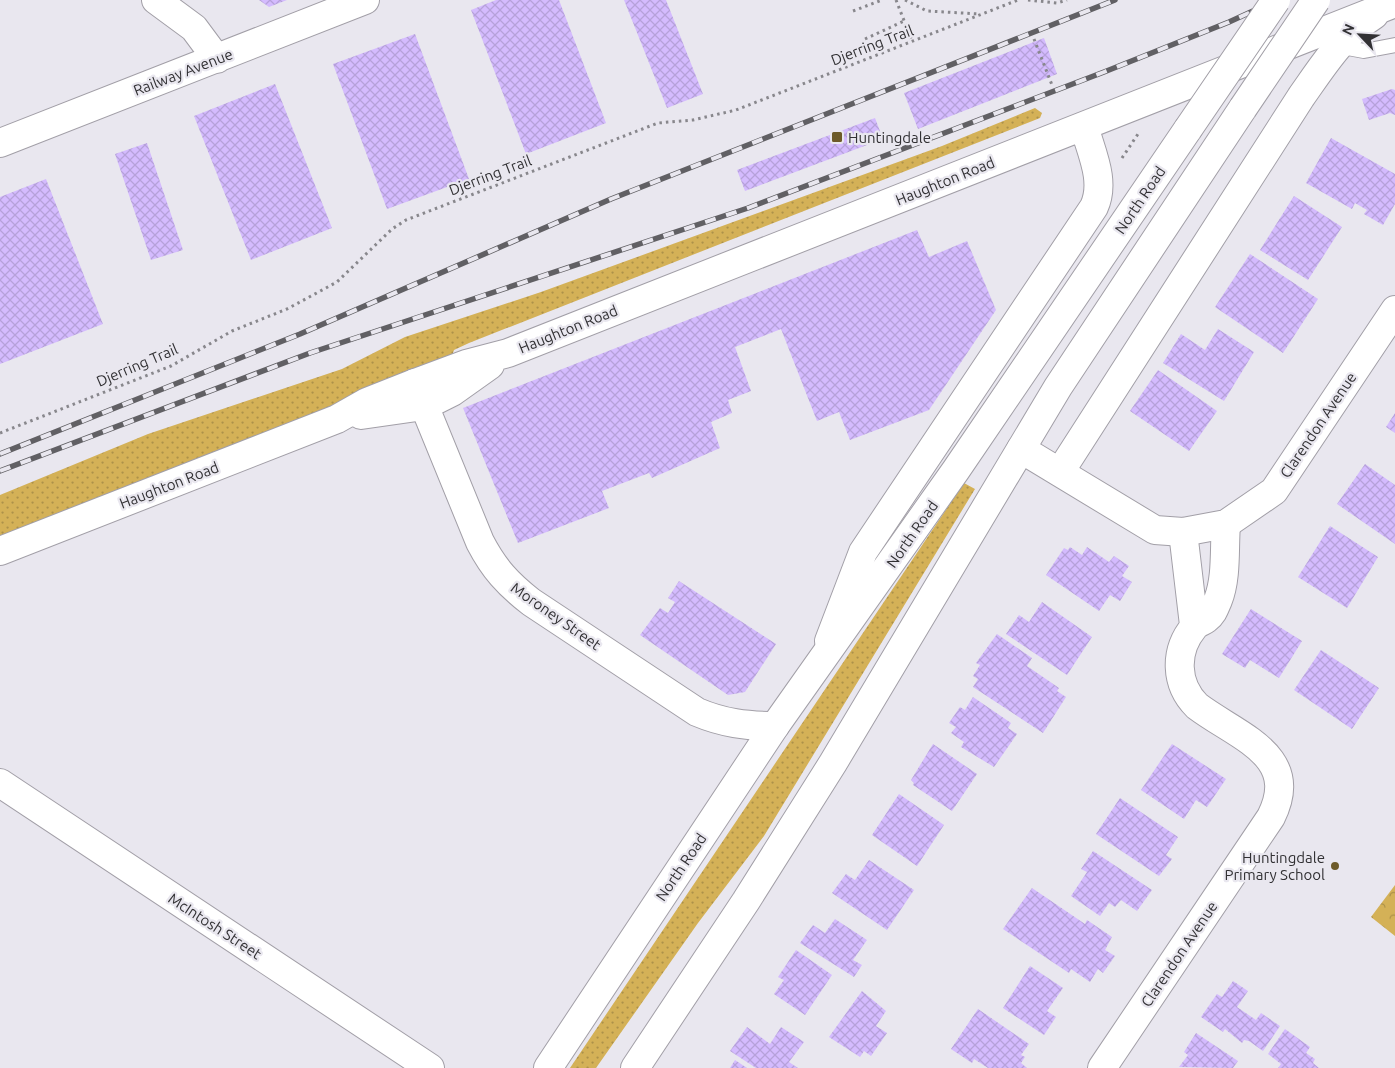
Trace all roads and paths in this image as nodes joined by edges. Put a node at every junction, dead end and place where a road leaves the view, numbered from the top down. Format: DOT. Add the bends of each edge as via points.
graph roads {
  1 [pos="156,0"];
  2 [pos="365,0"];
  3 [pos="882,0"];
  4 [pos="896,0"];
  5 [pos="905,0"];
  6 [pos="1018,0"];
  7 [pos="1028,0"];
  8 [pos="1067,0"];
  9 [pos="1276,0"];
  10 [pos="1316,0"];
  11 [pos="1390,7"];
  12 [pos="854,11"];
  13 [pos="981,14"];
  14 [pos="904,22"];
  15 [pos="864,38"];
  16 [pos="1034,39"];
  17 [pos="912,41"];
  18 [pos="1325,41"];
  19 [pos="1395,45"];
  20 [pos="217,59"];
  21 [pos="1052,84"];
  22 [pos="1084,126"];
  23 [pos="0,143"];
  24 [pos="1395,310"];
  25 [pos="419,395"];
  26 [pos="0,433"];
  27 [pos="1021,449"];
  28 [pos="1060,472"];
  29 [pos="1226,524"];
  30 [pos="1184,532"];
  31 [pos="0,551"];
  32 [pos="1194,625"];
  33 [pos="821,664"];
  34 [pos="775,726"];
  35 [pos="0,783"];
  36 [pos="430,1068"];
  37 [pos="548,1068"];
  38 [pos="635,1068"];
  39 [pos="1102,1068"];
  1 -- 20 [label="main road" via="194,28"];
  2 -- 20 [label="main road, Railway Avenue"];
  3 -- 12 [label="path"];
  4 -- 14 [label="path"];
  5 -- 13 [label="path" via="927,11"];
  6 -- 13 [label="path, Djerring Trail"];
  7 -- 8 [label="path" via="1057,4"];
  9 -- 33 [label="main road, North Road, bridge"];
  10 -- 27 [label="main road, bridge" via="1058,388"];
  11 -- 18 [label="main road, Haughton Road"];
  13 -- 17 [label="path, Djerring Trail"];
  14 -- 15 [label="path"];
  14 -- 17 [label="path"];
  16 -- 21 [label="path"];
  17 -- 26 [label="path, Djerring Trail" via="736,110 693,120 658,123 635,131 406,220 337,282 296,304 232,331 170,366"];
  18 -- 19 [label="lane" via="1364,51"];
  18 -- 22 [label="main road, Haughton Road"];
  18 -- 28 [label="main road" via="1294,108"];
  20 -- 23 [label="main road, Railway Avenue"];
  22 -- 25 [label="main road, Haughton Road" via="508,353 452,392"];
  22 -- 33 [label="main road" via="1100,181 1094,207 863,552"];
  24 -- 29 [label="main road, Clarendon Avenue" via="1274,491"];
  25 -- 31 [label="main road, Haughton Road" via="379,411 337,419"];
  25 -- 34 [label="main road, Moroney Street" via="480,542 493,566 512,587 697,712 738,725"];
  27 -- 28 [label="main road, Clarendon Avenue"];
  27 -- 38 [label="main road" via="833,763"];
  28 -- 30 [label="main road, Clarendon Avenue" via="1155,530"];
  29 -- 30 [label="main road, Clarendon Avenue"];
  29 -- 32 [label="main road, Clarendon Avenue" via="1219,597 1212,614"];
  30 -- 32 [label="main road"];
  32 -- 39 [label="main road, Clarendon Avenue" via="1180,657 1185,690 1197,706 1272,760 1280,780 1280,792 1271,817"];
  33 -- 34 [label="main road, North Road"];
  34 -- 37 [label="main road, North Road"];
  35 -- 36 [label="main road, McIntosh Street"];
}
